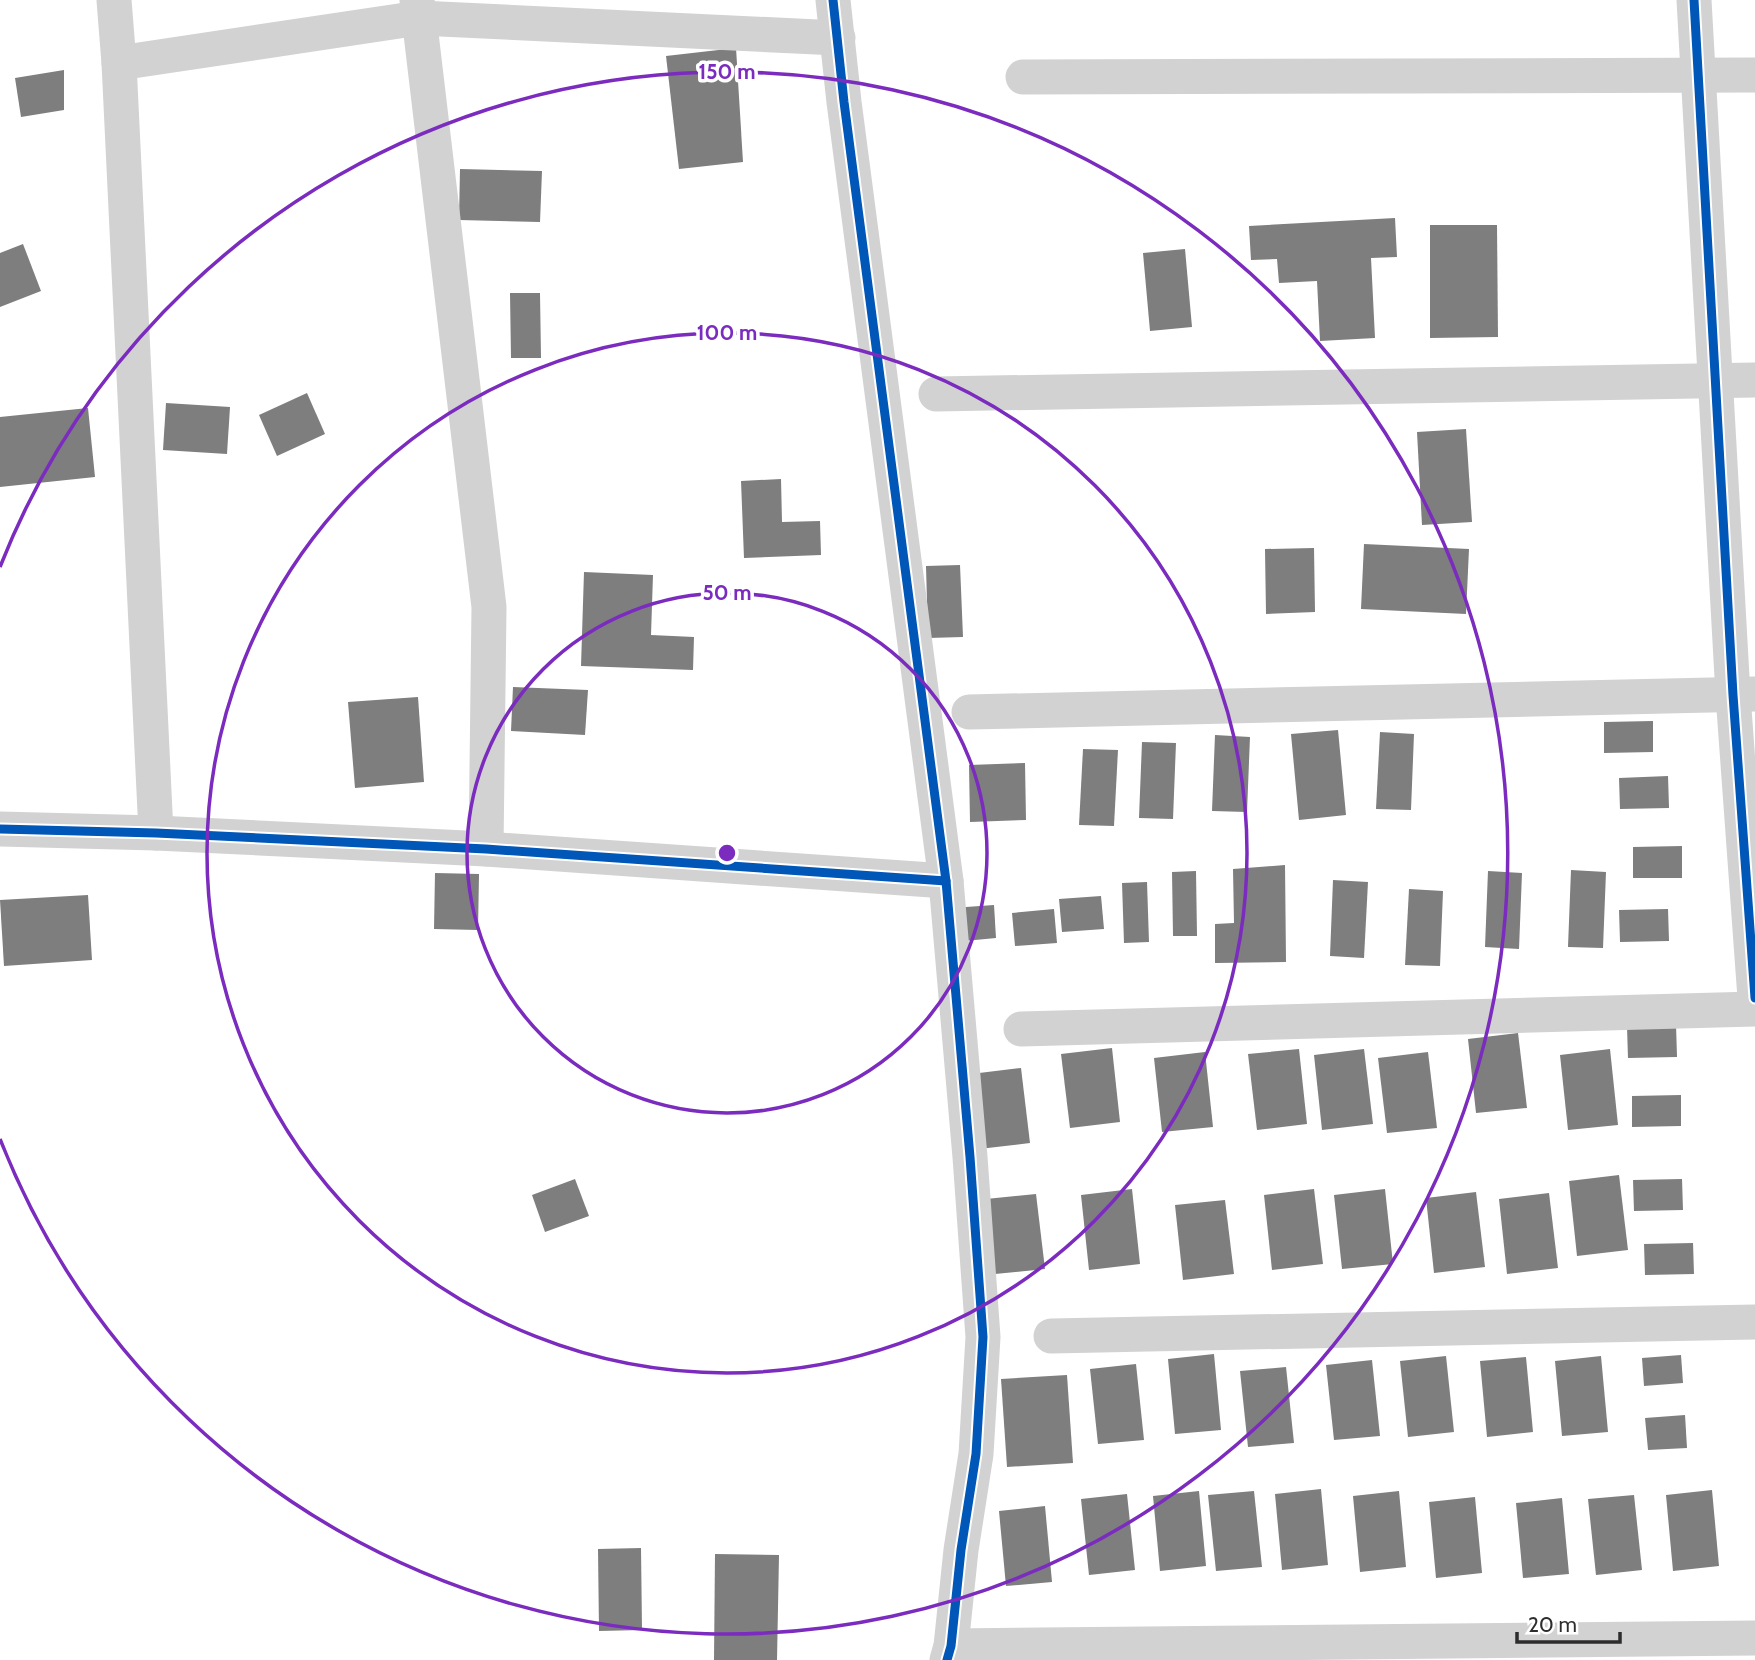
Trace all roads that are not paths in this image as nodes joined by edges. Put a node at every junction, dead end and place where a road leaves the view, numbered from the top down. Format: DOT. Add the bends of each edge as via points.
graph roads {
  1 [pos="114,0"];
  2 [pos="832,0"];
  3 [pos="1694,0"];
  4 [pos="418,9"];
  5 [pos="838,38"];
  6 [pos="119,62"];
  7 [pos="1698,75"];
  8 [pos="1755,75"];
  9 [pos="1023,77"];
  10 [pos="1716,380"];
  11 [pos="1755,380"];
  12 [pos="936,394"];
  13 [pos="1744,694"];
  14 [pos="969,712"];
  15 [pos="0,829"];
  16 [pos="156,833"];
  17 [pos="486,849"];
  18 [pos="946,881"];
  19 [pos="1755,998"];
  20 [pos="1755,1009"];
  21 [pos="1021,1029"];
  22 [pos="1755,1322"];
  23 [pos="1051,1336"];
  24 [pos="1755,1638"];
  25 [pos="949,1653"];
  1 -- 6 [label="street"];
  2 -- 5 [label="street"];
  3 -- 7 [label="street"];
  4 -- 5 [label="street"];
  4 -- 6 [label="street"];
  4 -- 17 [label="street" via="489,607"];
  5 -- 18 [label="street"];
  6 -- 16 [label="street"];
  7 -- 8 [label="street"];
  7 -- 9 [label="street"];
  7 -- 10 [label="street"];
  10 -- 11 [label="street"];
  10 -- 12 [label="street"];
  10 -- 13 [label="street"];
  13 -- 14 [label="street"];
  13 -- 19 [label="street"];
  15 -- 16 [label="street"];
  16 -- 17 [label="street"];
  17 -- 18 [label="street"];
  18 -- 25 [label="street" via="983,1337 976,1454"];
  20 -- 21 [label="street"];
  22 -- 23 [label="street"];
  24 -- 25 [label="street"];
}
